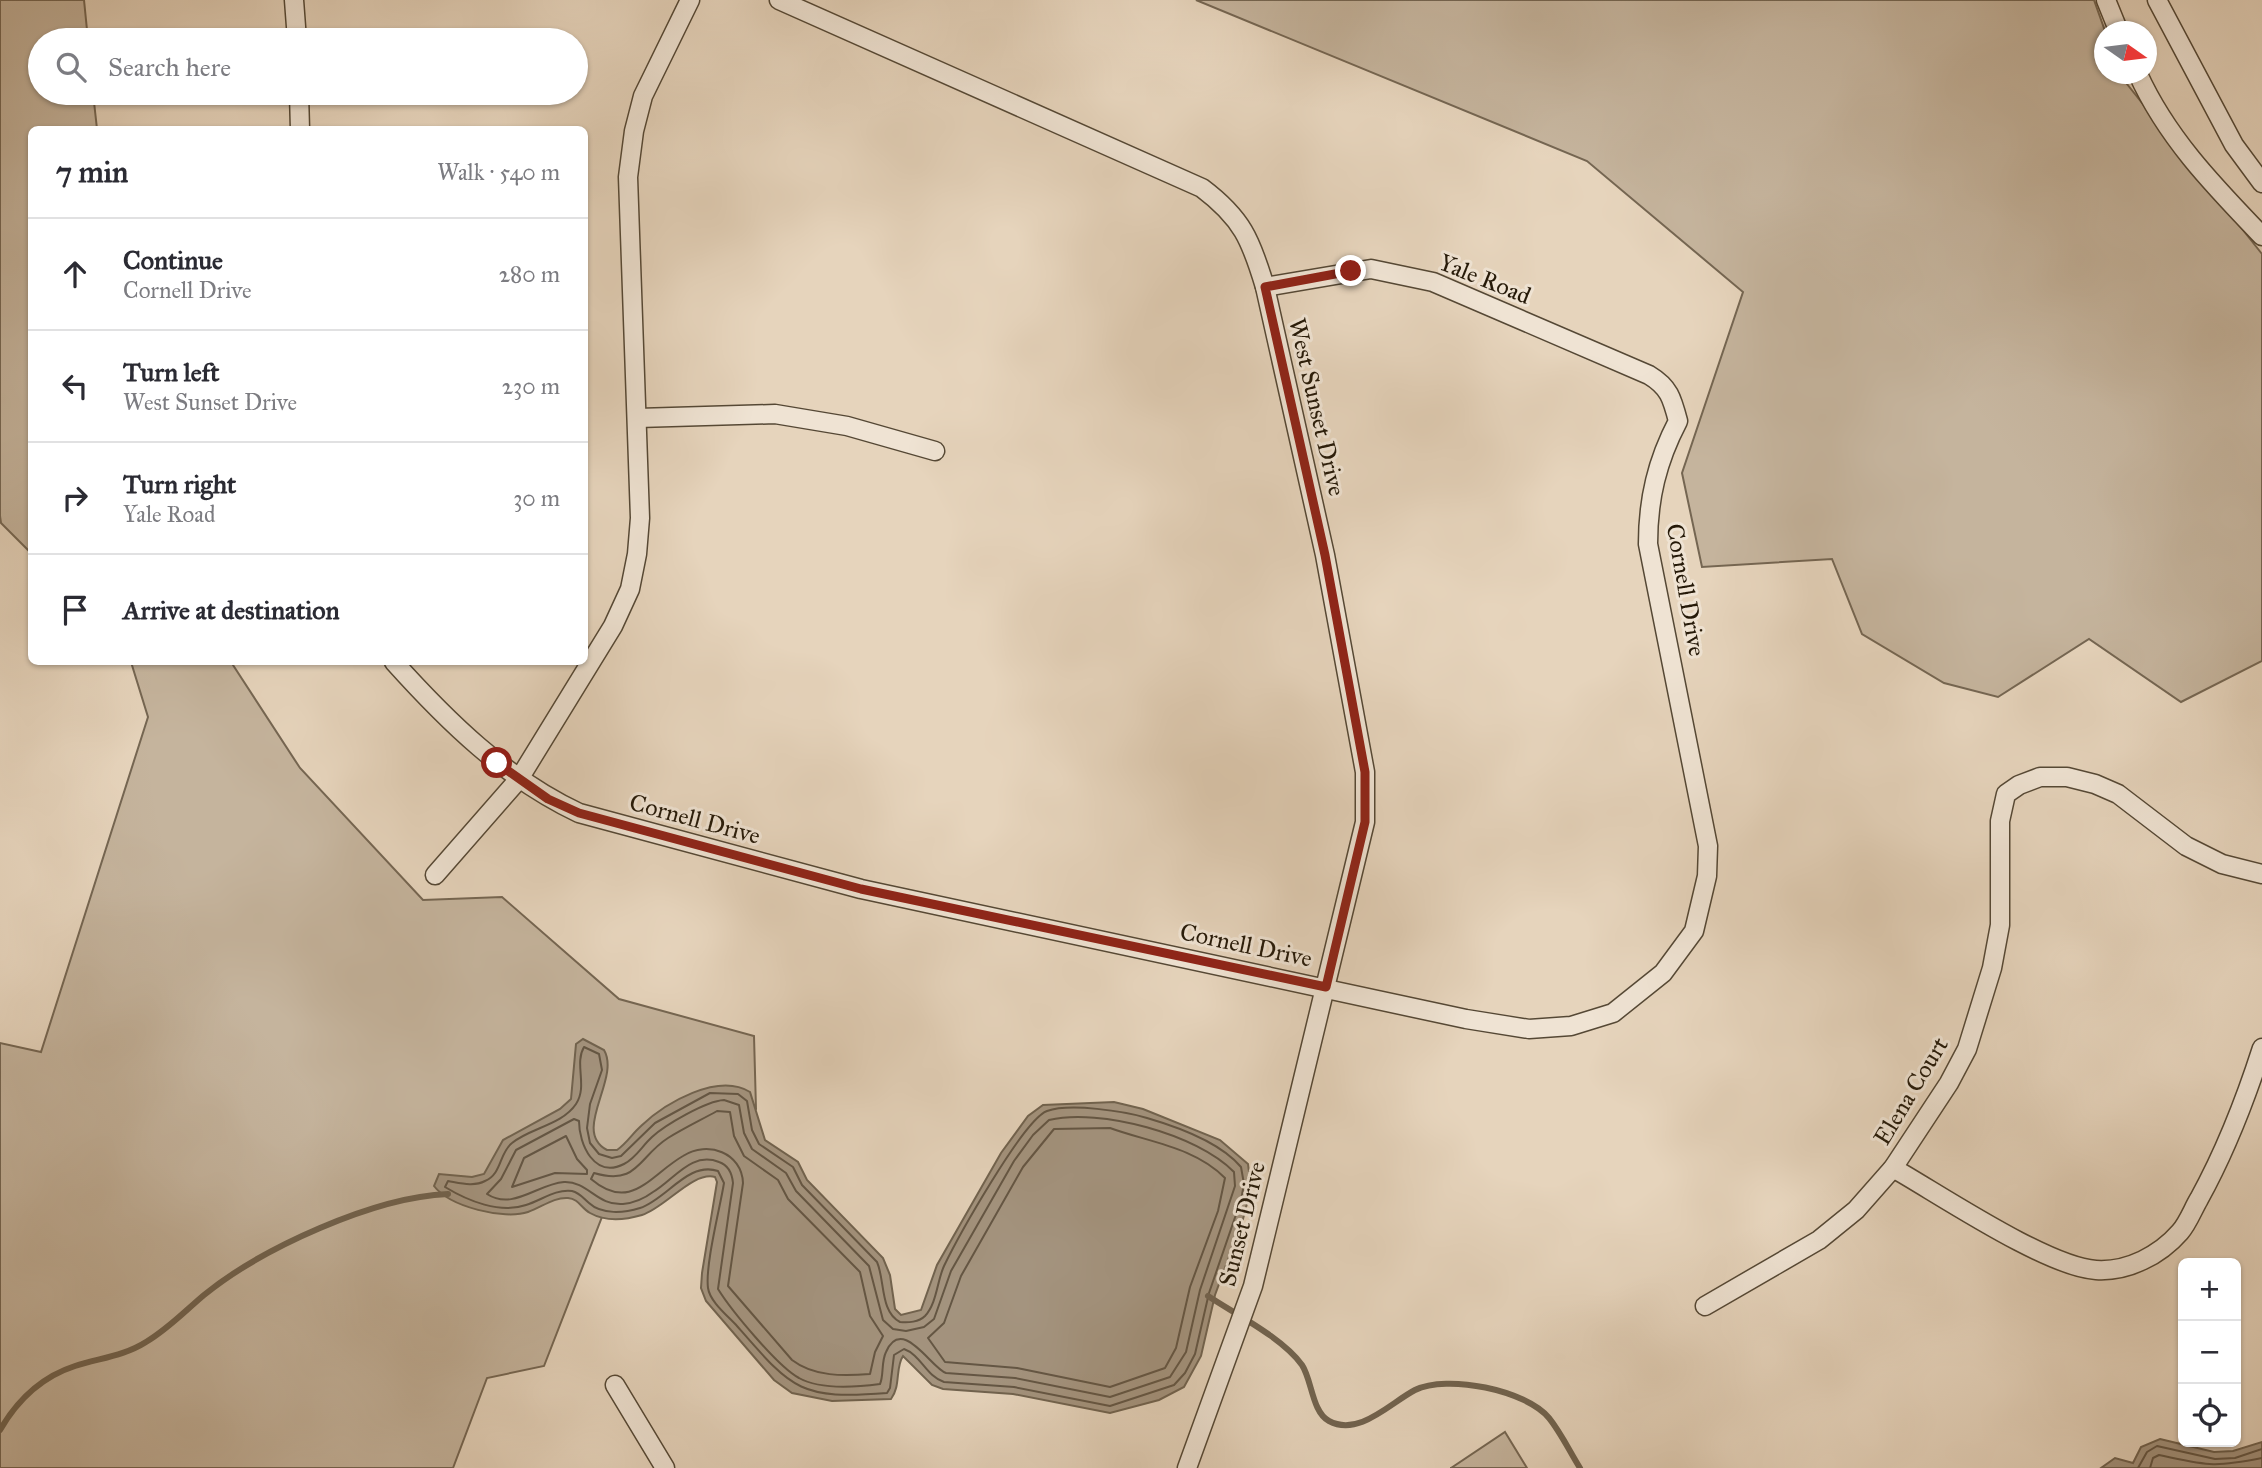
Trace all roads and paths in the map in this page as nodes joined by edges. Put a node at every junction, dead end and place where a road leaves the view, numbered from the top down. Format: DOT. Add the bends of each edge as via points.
graph roads {
  1 [pos="294,0"];
  2 [pos="690,0"];
  3 [pos="779,0"];
  4 [pos="2106,0"];
  5 [pos="2157,0"];
  6 [pos="2115,21"];
  7 [pos="296,28"];
  8 [pos="2142,84"];
  9 [pos="299,105"];
  10 [pos="300,126"];
  11 [pos="2262,183"];
  12 [pos="2262,236"];
  13 [pos="1265,287"];
  14 [pos="1671,394"];
  15 [pos="638,418"];
  16 [pos="935,451"];
  17 [pos="397,665"];
  18 [pos="519,779"];
  19 [pos="2262,874"];
  20 [pos="435,875"];
  21 [pos="1326,987"];
  22 [pos="2262,1048"];
  23 [pos="1893,1168"];
  24 [pos="1705,1306"];
  25 [pos="615,1385"];
  26 [pos="665,1468"];
  27 [pos="1187,1468"];
  1 -- 7 [label="street"];
  2 -- 15 [label="street" via="643,96 628,177"];
  3 -- 13 [label="street, West Sunset Drive" via="1202,188 1238,220 1252,243"];
  4 -- 6 [label="street"];
  5 -- 11 [label="street" via="2234,145"];
  8 -- 12 [label="street" via="2193,164"];
  9 -- 10 [label="street"];
  13 -- 14 [label="street, Yale Road" via="1371,269 1433,282 1649,375"];
  13 -- 21 [label="street, West Sunset Drive" via="1325,555 1365,772 1365,822"];
  14 -- 21 [label="street, Cornell Drive" via="1678,421 1663,448 1648,503 1648,544 1708,846 1707,876 1694,931 1663,973 1614,1013 1571,1026 1529,1028 1466,1019"];
  15 -- 16 [label="street" via="775,414 847,426"];
  15 -- 18 [label="street" via="640,518 630,589 613,626"];
  17 -- 18 [label="street, Cornell Drive" via="436,709"];
  18 -- 20 [label="street"];
  18 -- 21 [label="street, Cornell Drive" via="579,813 861,889"];
  19 -- 23 [label="street, Elena Court" via="2222,864 2186,846 2118,794 2095,784 2040,777 2006,794 2000,821 2000,925 1992,968 1967,1049"];
  21 -- 27 [label="street, Sunset Drive" via="1253,1286"];
  22 -- 23 [label="street" via="2240,1117 2181,1231 2148,1258 2127,1266 2096,1270 2063,1262"];
  23 -- 24 [label="street, Elena Court" via="1856,1210 1819,1240"];
  25 -- 26 [label="street"];
}
